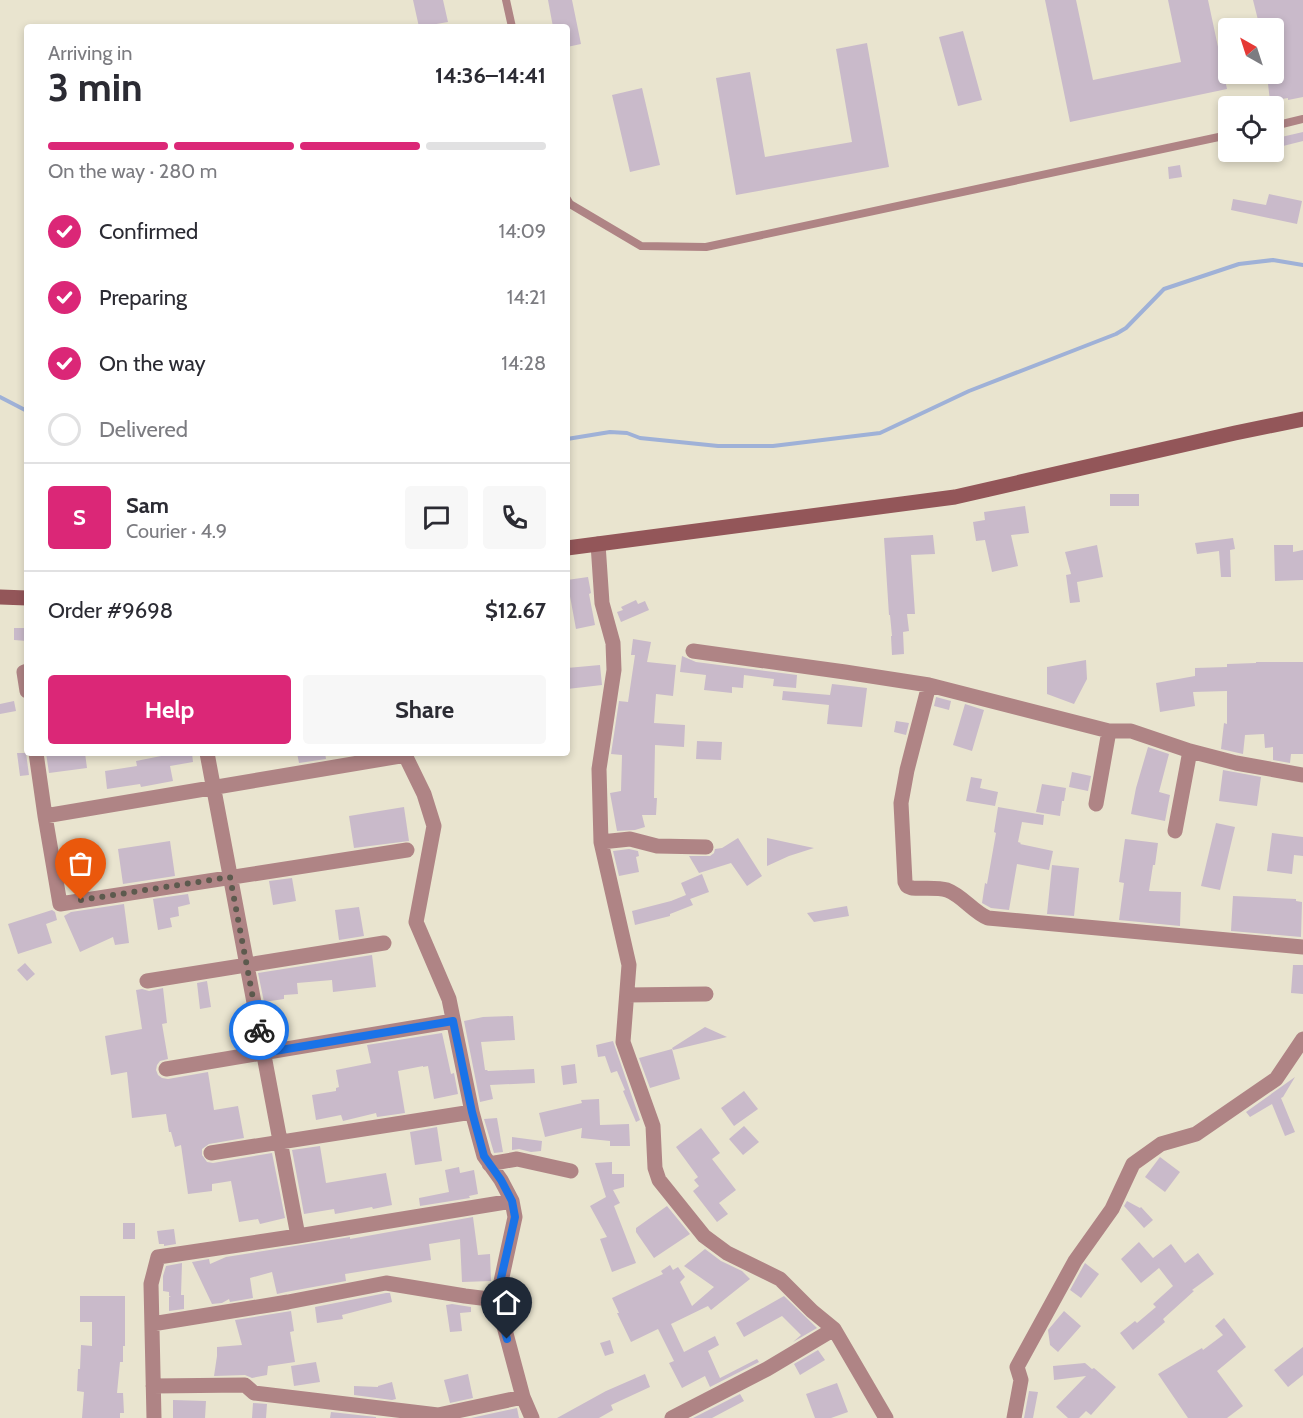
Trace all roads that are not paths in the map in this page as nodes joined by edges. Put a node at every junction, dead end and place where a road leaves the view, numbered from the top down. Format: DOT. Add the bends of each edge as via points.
graph roads {
  1 [pos="506,0"];
  2 [pos="511,24"];
  3 [pos="1303,119"];
  4 [pos="1284,124"];
  5 [pos="1218,137"];
  6 [pos="570,204"];
  7 [pos="1303,419"];
  8 [pos="598,544"];
  9 [pos="570,548"];
  10 [pos="0,597"];
  11 [pos="24,598"];
  12 [pos="693,651"];
  13 [pos="929,685"];
  14 [pos="1108,731"];
  15 [pos="1190,751"];
  16 [pos="36,756"];
  17 [pos="208,756"];
  18 [pos="393,756"];
  19 [pos="406,756"];
  20 [pos="1303,775"];
  21 [pos="213,787"];
  22 [pos="1096,804"];
  23 [pos="45,816"];
  24 [pos="1175,831"];
  25 [pos="601,842"];
  26 [pos="706,847"];
  27 [pos="406,850"];
  28 [pos="230,877"];
  29 [pos="384,943"];
  30 [pos="1303,947"];
  31 [pos="247,964"];
  32 [pos="147,981"];
  33 [pos="706,994"];
  34 [pos="627,995"];
  35 [pos="453,1021"];
  36 [pos="1303,1039"];
  37 [pos="263,1053"];
  38 [pos="166,1069"];
  39 [pos="472,1112"];
  40 [pos="280,1142"];
  41 [pos="211,1153"];
  42 [pos="489,1164"];
  43 [pos="571,1171"];
  44 [pos="512,1201"];
  45 [pos="298,1236"];
  46 [pos="496,1300"];
  47 [pos="152,1324"];
  48 [pos="834,1329"];
  49 [pos="153,1386"];
  50 [pos="523,1397"];
  51 [pos="154,1418"];
  52 [pos="532,1418"];
  53 [pos="672,1418"];
  54 [pos="886,1418"];
  55 [pos="1014,1418"];
  1 -- 2 [label="lane"];
  3 -- 4 [label="lane"];
  5 -- 6 [label="lane" via="706,247 641,246"];
  7 -- 8 [label="main road" via="955,497"];
  8 -- 9 [label="main road"];
  8 -- 25 [label="street" via="602,603 613,643 614,670 599,769"];
  10 -- 11 [label="main road"];
  12 -- 13 [label="street"];
  13 -- 14 [label="street"];
  13 -- 30 [label="street" via="901,803 908,886 955,894 988,918"];
  14 -- 15 [label="street" via="1131,731"];
  14 -- 22 [label="street"];
  15 -- 20 [label="street"];
  15 -- 24 [label="street"];
  16 -- 23 [label="street"];
  17 -- 21 [label="street"];
  18 -- 21 [label="street"];
  19 -- 35 [label="street" via="434,826 416,922 448,999"];
  21 -- 23 [label="street"];
  21 -- 28 [label="street"];
  23 -- 28 [label="street" via="60,904"];
  25 -- 26 [label="street" via="630,839 657,846"];
  25 -- 34 [label="street" via="630,965"];
  27 -- 28 [label="street"];
  28 -- 31 [label="street"];
  29 -- 31 [label="street"];
  31 -- 32 [label="street"];
  31 -- 37 [label="street"];
  33 -- 34 [label="street"];
  34 -- 48 [label="street" via="623,1042 653,1126 659,1180 704,1236 727,1253 780,1279"];
  35 -- 37 [label="street"];
  35 -- 39 [label="street"];
  36 -- 55 [label="street" via="1276,1079 1196,1134 1161,1144 1133,1164 1112,1209 1075,1261 1017,1367 1021,1380"];
  37 -- 38 [label="street"];
  37 -- 40 [label="street"];
  39 -- 40 [label="street"];
  39 -- 42 [label="street"];
  40 -- 41 [label="street"];
  40 -- 45 [label="street"];
  42 -- 43 [label="street" via="517,1159"];
  42 -- 44 [label="street"];
  44 -- 45 [label="street"];
  44 -- 46 [label="street" via="515,1217"];
  45 -- 47 [label="street" via="158,1257 151,1284"];
  46 -- 47 [label="street" via="386,1282"];
  46 -- 50 [label="street"];
  47 -- 49 [label="street"];
  48 -- 53 [label="street"];
  48 -- 54 [label="street"];
  49 -- 50 [label="street" via="245,1385 254,1393 438,1415"];
  49 -- 51 [label="street"];
  50 -- 52 [label="street"];
}
